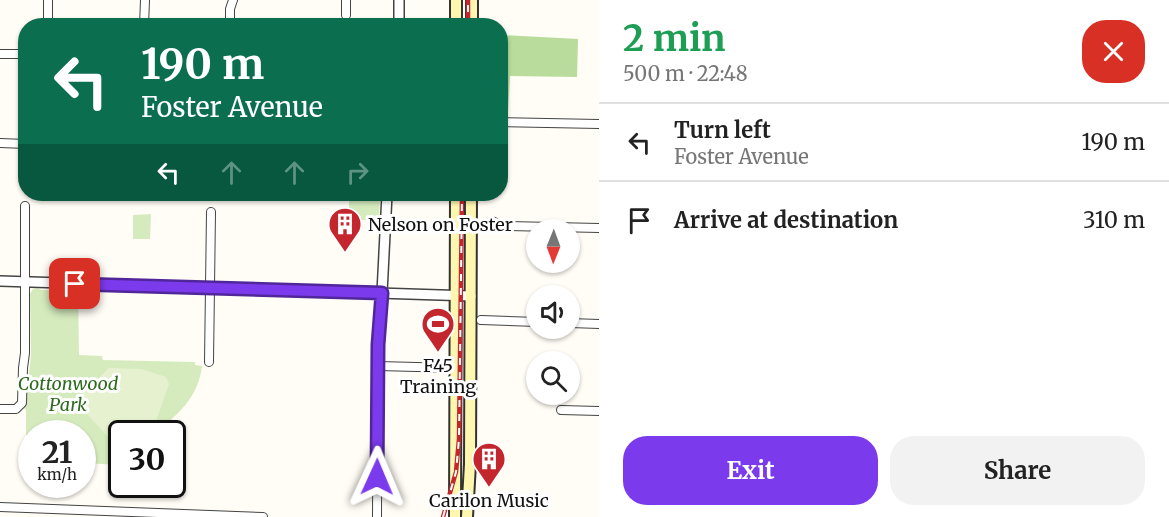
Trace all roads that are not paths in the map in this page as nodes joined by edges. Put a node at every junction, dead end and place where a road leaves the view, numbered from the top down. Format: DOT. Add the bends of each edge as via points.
graph roads {
  1 [pos="48,0"];
  2 [pos="145,0"];
  3 [pos="233,0"];
  4 [pos="346,0"];
  5 [pos="399,0"];
  6 [pos="456,0"];
  7 [pos="472,0"];
  8 [pos="346,15"];
  9 [pos="48,18"];
  10 [pos="144,18"];
  11 [pos="230,18"];
  12 [pos="399,18"];
  13 [pos="456,18"];
  14 [pos="472,18"];
  15 [pos="0,54"];
  16 [pos="18,54"];
  17 [pos="508,122"];
  18 [pos="599,124"];
  19 [pos="0,143"];
  20 [pos="18,144"];
  21 [pos="387,201"];
  22 [pos="456,201"];
  23 [pos="471,201"];
  24 [pos="25,206"];
  25 [pos="210,212"];
  26 [pos="492,221"];
  27 [pos="599,228"];
  28 [pos="0,281"];
  29 [pos="25,282"];
  30 [pos="210,287"];
  31 [pos="382,293"];
  32 [pos="457,296"];
  33 [pos="471,296"];
  34 [pos="481,320"];
  35 [pos="526,322"];
  36 [pos="580,323"];
  37 [pos="599,324"];
  38 [pos="209,362"];
  39 [pos="378,366"];
  40 [pos="456,368"];
  41 [pos="0,409"];
  42 [pos="561,410"];
  43 [pos="599,411"];
  44 [pos="0,507"];
  45 [pos="455,516"];
  46 [pos="263,517"];
  47 [pos="377,517"];
  48 [pos="467,517"];
  1 -- 9 [label="street"];
  2 -- 10 [label="street"];
  3 -- 11 [label="street"];
  4 -- 8 [label="street"];
  5 -- 12 [label="street"];
  6 -- 13 [label="main road"];
  7 -- 14 [label="main road"];
  15 -- 16 [label="street"];
  17 -- 18 [label="street"];
  19 -- 20 [label="street"];
  21 -- 31 [label="street"];
  22 -- 32 [label="main road"];
  23 -- 33 [label="main road"];
  24 -- 29 [label="street"];
  25 -- 30 [label="street"];
  26 -- 27 [label="street" via="504,226"];
  28 -- 29 [label="street"];
  29 -- 30 [label="street"];
  29 -- 41 [label="street" via="22,403 13,409"];
  30 -- 31 [label="street"];
  30 -- 38 [label="street"];
  31 -- 32 [label="street"];
  31 -- 39 [label="street"];
  32 -- 33 [label="street"];
  32 -- 40 [label="main road"];
  33 -- 48 [label="main road"];
  34 -- 35 [label="street"];
  36 -- 37 [label="street"];
  39 -- 40 [label="street"];
  39 -- 47 [label="street"];
  40 -- 45 [label="main road"];
  42 -- 43 [label="street"];
  44 -- 46 [label="street"];
}
